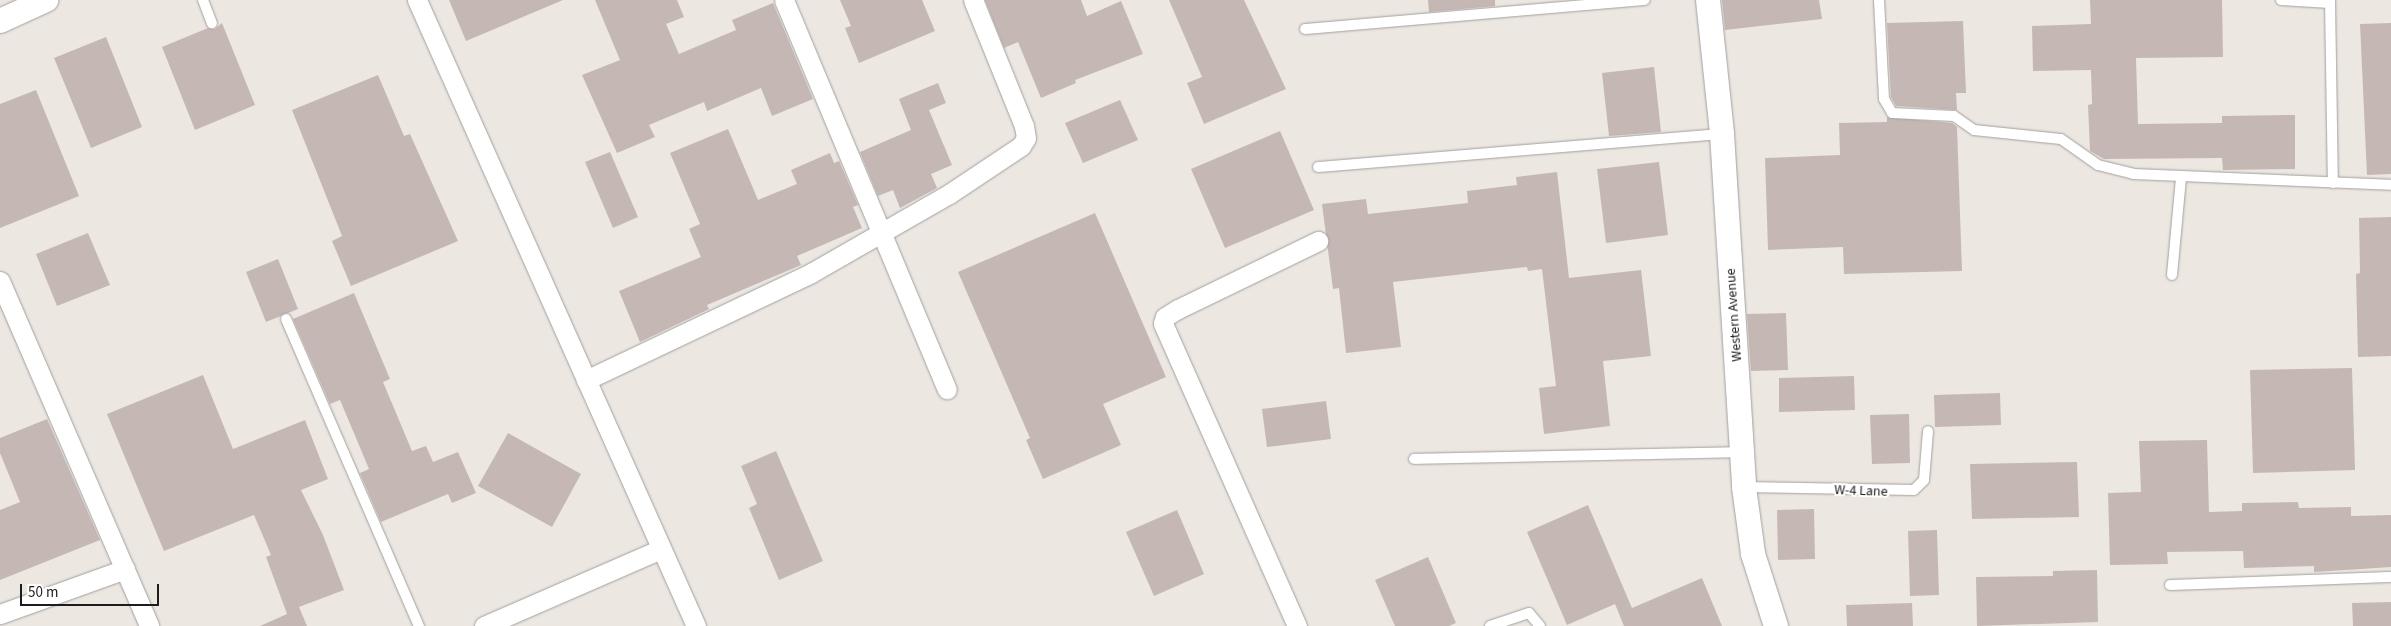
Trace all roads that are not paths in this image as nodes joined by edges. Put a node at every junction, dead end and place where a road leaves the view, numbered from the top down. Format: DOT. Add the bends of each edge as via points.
graph roads {
  1 [pos="46,0"];
  2 [pos="203,0"];
  3 [pos="417,0"];
  4 [pos="784,0"];
  5 [pos="974,0"];
  6 [pos="1644,0"];
  7 [pos="1708,0"];
  8 [pos="1879,0"];
  9 [pos="2281,0"];
  10 [pos="2330,2"];
  11 [pos="0,21"];
  12 [pos="212,23"];
  13 [pos="1305,29"];
  14 [pos="1722,134"];
  15 [pos="1318,167"];
  16 [pos="2181,178"];
  17 [pos="2333,183"];
  18 [pos="2391,185"];
  19 [pos="882,234"];
  20 [pos="1318,241"];
  21 [pos="2172,275"];
  22 [pos="0,281"];
  23 [pos="286,319"];
  24 [pos="586,380"];
  25 [pos="947,389"];
  26 [pos="1928,431"];
  27 [pos="1743,452"];
  28 [pos="1414,459"];
  29 [pos="1744,487"];
  30 [pos="661,548"];
  31 [pos="124,569"];
  32 [pos="2391,578"];
  33 [pos="2170,585"];
  34 [pos="0,614"];
  35 [pos="149,626"];
  36 [pos="419,626"];
  37 [pos="484,626"];
  38 [pos="696,626"];
  39 [pos="1297,626"];
  40 [pos="1490,626"];
  41 [pos="1540,626"];
  42 [pos="1776,626"];
  1 -- 11 [label="street"];
  2 -- 12 [label="lane"];
  3 -- 24 [label="street"];
  4 -- 19 [label="street"];
  5 -- 19 [label="street" via="1014,97 1026,138 1011,155"];
  6 -- 13 [label="lane"];
  7 -- 14 [label="street, Western Avenue"];
  8 -- 16 [label="lane" via="1884,99 1892,113 1954,116 1974,130 2056,138 2084,157 2113,170"];
  9 -- 10 [label="lane"];
  10 -- 17 [label="lane"];
  14 -- 15 [label="lane"];
  14 -- 27 [label="street, Western Avenue"];
  16 -- 17 [label="lane"];
  16 -- 21 [label="lane"];
  17 -- 18 [label="lane"];
  19 -- 24 [label="street" via="773,292"];
  19 -- 25 [label="street"];
  20 -- 39 [label="street" via="1178,308 1165,317 1163,323"];
  22 -- 31 [label="street"];
  23 -- 36 [label="lane"];
  24 -- 30 [label="street"];
  26 -- 29 [label="lane, W-4 Lane" via="1924,480 1914,490"];
  27 -- 28 [label="lane"];
  27 -- 29 [label="street, Western Avenue"];
  29 -- 42 [label="street, Western Avenue" via="1753,554"];
  30 -- 37 [label="street"];
  30 -- 38 [label="street"];
  31 -- 34 [label="street"];
  31 -- 35 [label="street"];
  32 -- 33 [label="lane"];
  40 -- 41 [label="lane" via="1529,613"];
}
